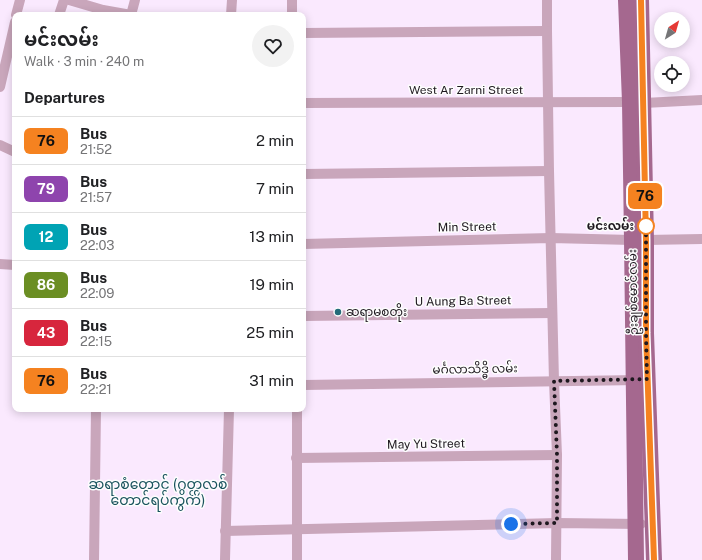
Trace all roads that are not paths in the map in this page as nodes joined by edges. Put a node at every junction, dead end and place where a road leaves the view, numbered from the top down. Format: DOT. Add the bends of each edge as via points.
graph roads {
  1 [pos="20,0"];
  2 [pos="64,0"];
  3 [pos="69,0"];
  4 [pos="135,0"];
  5 [pos="232,0"];
  6 [pos="292,0"];
  7 [pos="547,0"];
  8 [pos="626,0"];
  9 [pos="642,0"];
  10 [pos="17,12"];
  11 [pos="60,12"];
  12 [pos="114,12"];
  13 [pos="132,12"];
  14 [pos="231,12"];
  15 [pos="292,12"];
  16 [pos="547,31"];
  17 [pos="306,33"];
  18 [pos="12,35"];
  19 [pos="0,87"];
  20 [pos="702,100"];
  21 [pos="306,103"];
  22 [pos="548,103"];
  23 [pos="637,103"];
  24 [pos="0,145"];
  25 [pos="12,151"];
  26 [pos="549,171"];
  27 [pos="306,174"];
  28 [pos="550,238"];
  29 [pos="702,239"];
  30 [pos="639,240"];
  31 [pos="306,244"];
  32 [pos="0,264"];
  33 [pos="12,265"];
  34 [pos="552,313"];
  35 [pos="306,316"];
  36 [pos="641,380"];
  37 [pos="554,381"];
  38 [pos="306,385"];
  39 [pos="96,412"];
  40 [pos="229,412"];
  41 [pos="297,412"];
  42 [pos="557,455"];
  43 [pos="296,458"];
  44 [pos="557,523"];
  45 [pos="654,523"];
  46 [pos="636,525"];
  47 [pos="297,530"];
  48 [pos="225,531"];
  49 [pos="94,560"];
  50 [pos="225,560"];
  51 [pos="297,560"];
  52 [pos="556,560"];
  53 [pos="636,560"];
  54 [pos="654,560"];
  1 -- 10 [label="street"];
  2 -- 11 [label="street"];
  3 -- 12 [label="street"];
  4 -- 13 [label="street"];
  5 -- 14 [label="street"];
  6 -- 15 [label="street"];
  7 -- 16 [label="street"];
  8 -- 23 [label="main road, ဦးချစ်မောင်လမ်း"];
  9 -- 23 [label="main road"];
  16 -- 17 [label="street"];
  16 -- 22 [label="street"];
  18 -- 19 [label="street"];
  20 -- 23 [label="street, West Ar Zarni Street"];
  21 -- 22 [label="street, West Ar Zarni Street"];
  22 -- 23 [label="street, West Ar Zarni Street"];
  22 -- 26 [label="street"];
  23 -- 30 [label="main road, ဦးချစ်မောင်လမ်း"];
  24 -- 25 [label="street"];
  26 -- 27 [label="street"];
  26 -- 28 [label="street"];
  28 -- 30 [label="street, Min Street"];
  28 -- 31 [label="street, Min Street"];
  28 -- 34 [label="street"];
  29 -- 30 [label="street, Min Street"];
  30 -- 36 [label="main road, ဦးချစ်မောင်လမ်း"];
  32 -- 33 [label="street"];
  34 -- 35 [label="street, U Aung Ba Street"];
  34 -- 37 [label="street"];
  36 -- 37 [label="street, မင်္ဂလာသိဒ္ဓိ လမ်း"];
  36 -- 45 [label="main road"];
  36 -- 46 [label="main road, ဦးချစ်မောင်လမ်း"];
  37 -- 38 [label="street, မင်္ဂလာသိဒ္ဓိ လမ်း"];
  37 -- 42 [label="street"];
  39 -- 49 [label="street"];
  40 -- 48 [label="street"];
  41 -- 43 [label="street"];
  42 -- 43 [label="street, May Yu Street"];
  42 -- 44 [label="street"];
  43 -- 47 [label="street"];
  44 -- 46 [label="street"];
  44 -- 47 [label="street"];
  44 -- 52 [label="street"];
  45 -- 46 [label="street"];
  45 -- 54 [label="main road"];
  46 -- 53 [label="main road, ဦးချစ်မောင်လမ်း"];
  47 -- 48 [label="street"];
  47 -- 51 [label="street"];
  48 -- 50 [label="street"];
}
